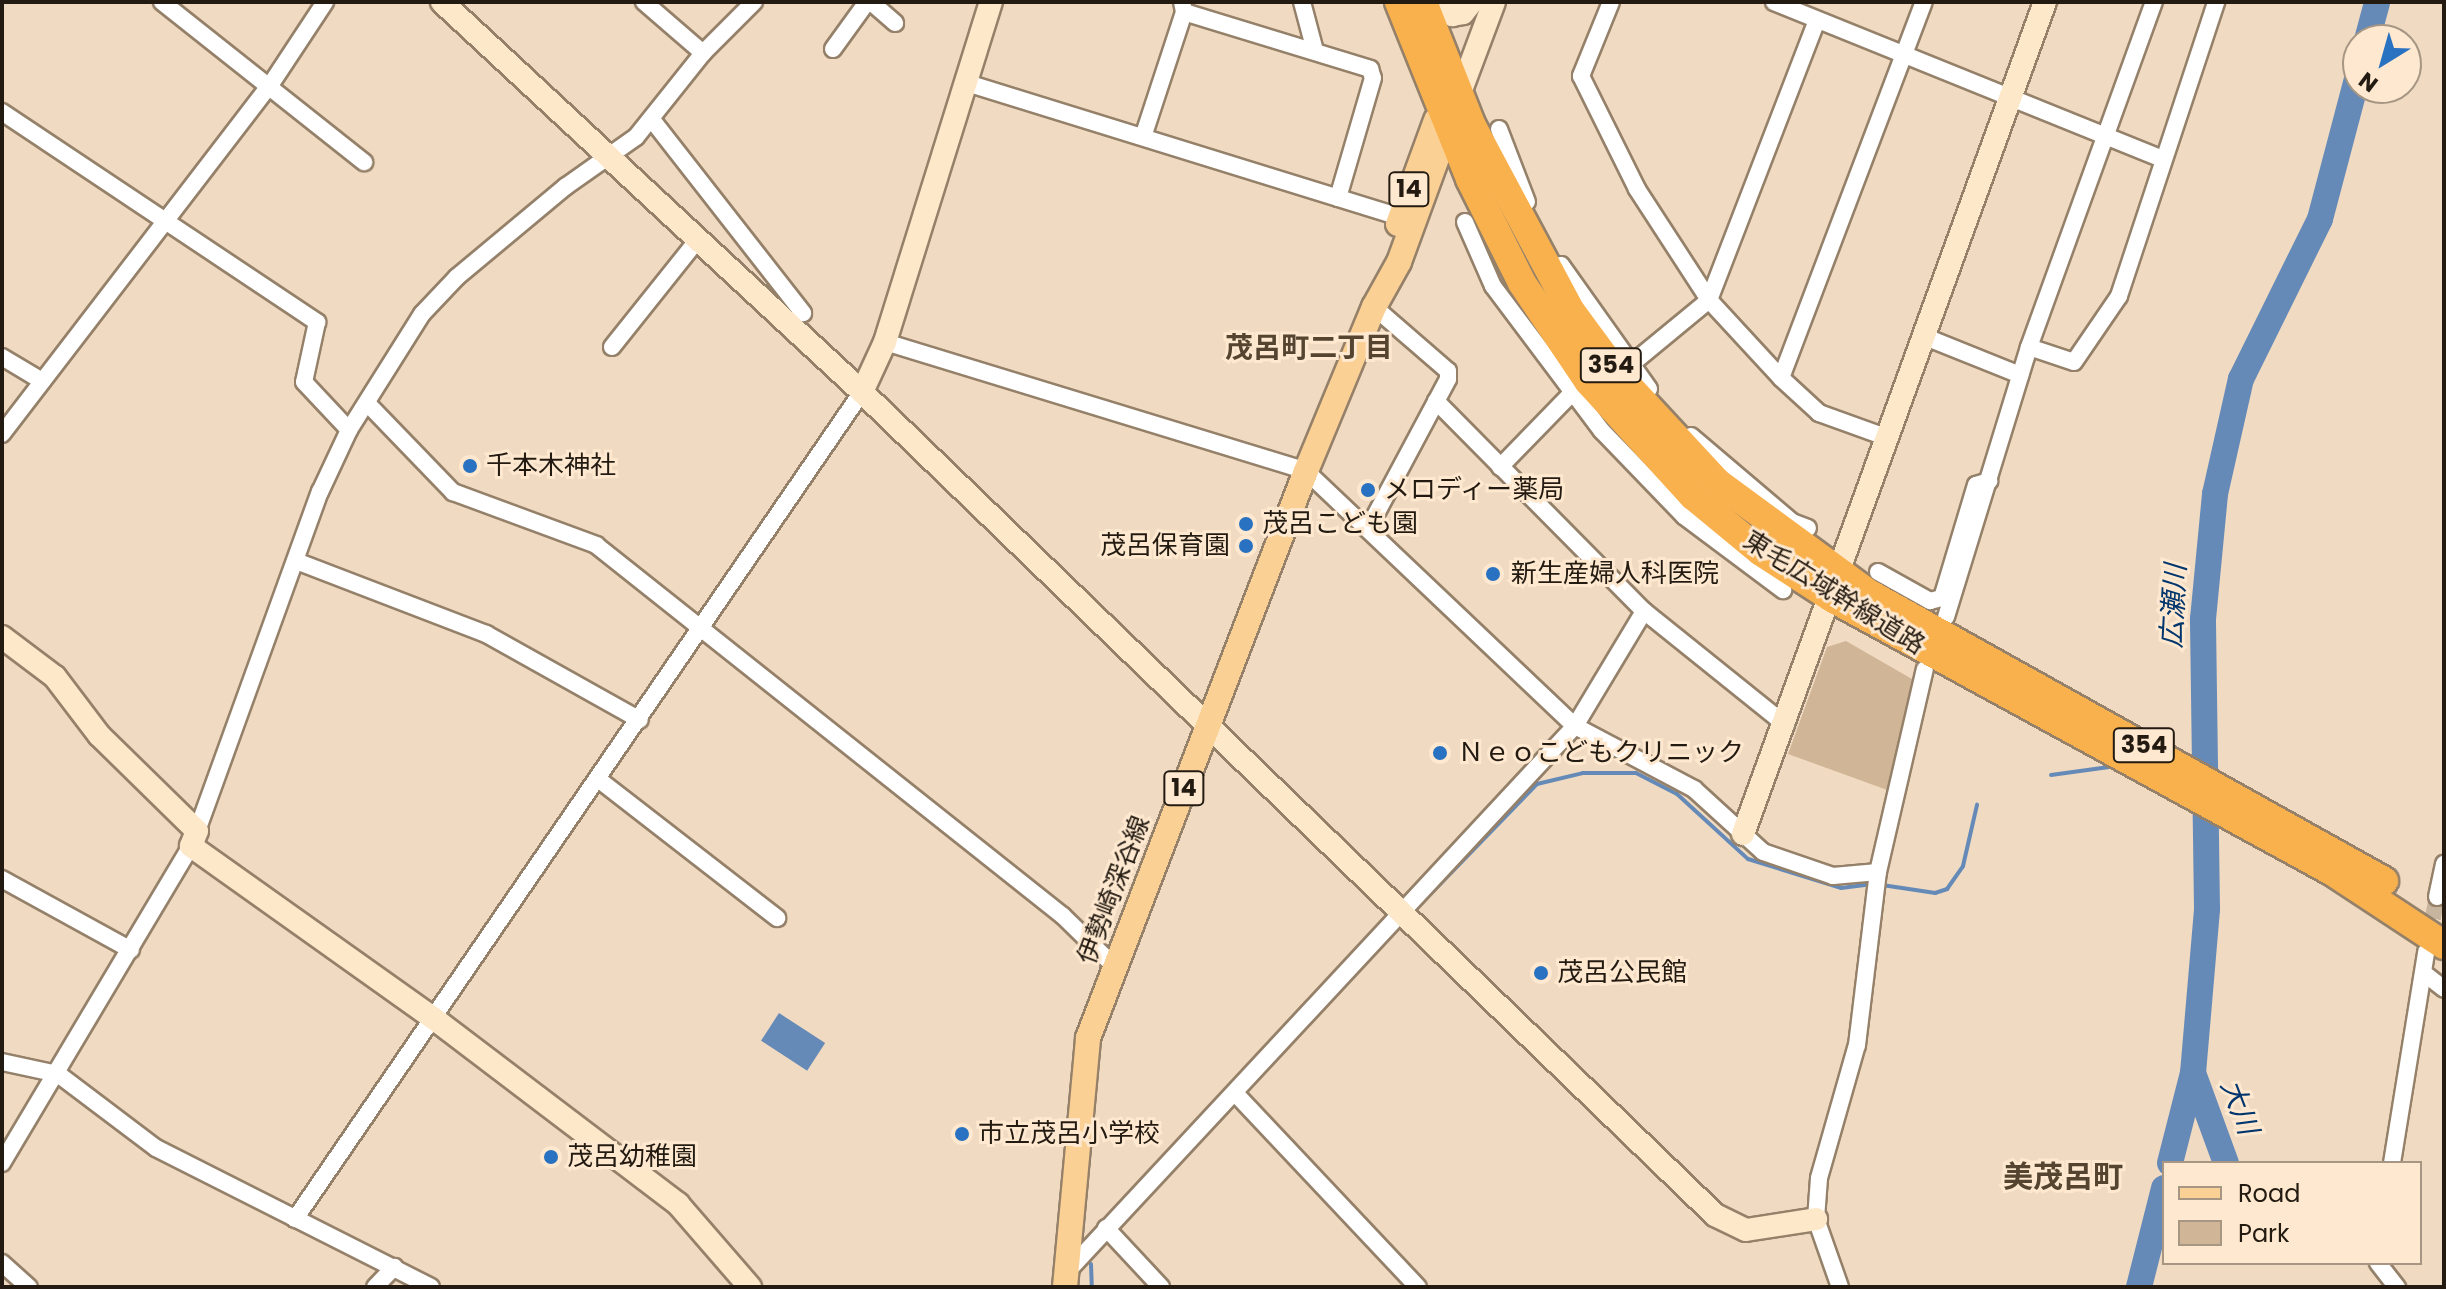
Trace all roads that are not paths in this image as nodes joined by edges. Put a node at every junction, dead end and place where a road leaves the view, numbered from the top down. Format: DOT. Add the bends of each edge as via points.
graph roads {
  1 [pos="162,2"];
  2 [pos="325,2"];
  3 [pos="442,2"];
  4 [pos="644,2"];
  5 [pos="754,2"];
  6 [pos="869,2"];
  7 [pos="991,2"];
  8 [pos="1302,2"];
  9 [pos="1399,2"];
  10 [pos="1423,2"];
  11 [pos="1436,2"];
  12 [pos="1472,2"];
  13 [pos="1481,2"];
  14 [pos="1494,2"];
  15 [pos="1611,2"];
  16 [pos="1774,2"];
  17 [pos="1924,2"];
  18 [pos="2045,2"];
  19 [pos="2154,2"];
  20 [pos="2216,2"];
  21 [pos="1183,7"];
  22 [pos="467,10"];
  23 [pos="1817,20"];
  24 [pos="895,23"];
  25 [pos="833,49"];
  26 [pos="1315,51"];
  27 [pos="703,53"];
  28 [pos="1904,55"];
  29 [pos="967,83"];
  30 [pos="271,84"];
  31 [pos="1451,100"];
  32 [pos="2010,100"];
  33 [pos="2,112"];
  34 [pos="653,121"];
  35 [pos="1499,129"];
  36 [pos="2103,136"];
  37 [pos="1143,137"];
  38 [pos="612,155"];
  39 [pos="2161,158"];
  40 [pos="364,162"];
  41 [pos="1512,187"];
  42 [pos="1338,198"];
  43 [pos="1401,217"];
  44 [pos="1465,222"];
  45 [pos="163,223"];
  46 [pos="699,238"];
  47 [pos="1709,300"];
  48 [pos="1374,307"];
  49 [pos="803,313"];
  50 [pos="1541,314"];
  51 [pos="1923,336"];
  52 [pos="885,342"];
  53 [pos="612,347"];
  54 [pos="2029,347"];
  55 [pos="1543,354"];
  56 [pos="2,357"];
  57 [pos="1629,366"];
  58 [pos="2020,375"];
  59 [pos="1781,378"];
  60 [pos="42,381"];
  61 [pos="862,392"];
  62 [pos="1571,394"];
  63 [pos="1436,401"];
  64 [pos="367,403"];
  65 [pos="349,430"];
  66 [pos="2,434"];
  67 [pos="1681,437"];
  68 [pos="1888,438"];
  69 [pos="1500,467"];
  70 [pos="1306,471"];
  71 [pos="1989,481"];
  72 [pos="1808,528"];
  73 [pos="1368,529"];
  74 [pos="1723,547"];
  75 [pos="1761,552"];
  76 [pos="296,561"];
  77 [pos="1878,572"];
  78 [pos="1836,587"];
  79 [pos="1783,590"];
  80 [pos="1644,611"];
  81 [pos="1946,617"];
  82 [pos="702,627"];
  83 [pos="2,637"];
  84 [pos="1925,669"];
  85 [pos="640,720"];
  86 [pos="1786,725"];
  87 [pos="1575,726"];
  88 [pos="1209,728"];
  89 [pos="598,779"];
  90 [pos="2277,830"];
  91 [pos="1743,834"];
  92 [pos="194,838"];
  93 [pos="2443,874"];
  94 [pos="2,879"];
  95 [pos="1877,880"];
  96 [pos="2440,910"];
  97 [pos="1401,912"];
  98 [pos="777,918"];
  99 [pos="2435,949"];
  100 [pos="131,950"];
  101 [pos="1113,965"];
  102 [pos="2425,974"];
  103 [pos="2444,989"];
  104 [pos="433,1018"];
  105 [pos="2,1062"];
  106 [pos="58,1074"];
  107 [pos="1236,1094"];
  108 [pos="2392,1161"];
  109 [pos="2,1163"];
  110 [pos="295,1219"];
  111 [pos="1816,1219"];
  112 [pos="1106,1228"];
  113 [pos="2,1263"];
  114 [pos="2380,1265"];
  115 [pos="394,1267"];
  116 [pos="1066,1280"];
  117 [pos="29,1287"];
  118 [pos="375,1287"];
  119 [pos="431,1287"];
  120 [pos="750,1287"];
  121 [pos="1161,1287"];
  122 [pos="1418,1287"];
  123 [pos="1840,1287"];
  124 [pos="2397,1287"];
  1 -- 30 [label="street"];
  2 -- 30 [label="street"];
  3 -- 22 [label="street"];
  4 -- 27 [label="street"];
  5 -- 27 [label="street"];
  6 -- 24 [label="street"];
  6 -- 25 [label="street"];
  7 -- 29 [label="street"];
  8 -- 26 [label="street"];
  9 -- 31 [label="highway, 東毛広域幹線道路 / 354"];
  10 -- 31 [label="highway, 東毛広域幹線道路 / 354"];
  11 -- 12 [label="street" via="1452,15 1463,13"];
  13 -- 31 [label="street"];
  14 -- 31 [label="street"];
  15 -- 47 [label="street" via="1581,76 1637,189"];
  16 -- 23 [label="street"];
  17 -- 28 [label="street"];
  18 -- 32 [label="street"];
  19 -- 36 [label="street"];
  20 -- 39 [label="street"];
  21 -- 26 [label="street"];
  21 -- 37 [label="street"];
  22 -- 38 [label="street"];
  23 -- 28 [label="street"];
  23 -- 47 [label="street"];
  26 -- 42 [label="street" via="1370,69 1373,78"];
  27 -- 34 [label="street"];
  28 -- 32 [label="street"];
  28 -- 59 [label="street"];
  29 -- 37 [label="street"];
  29 -- 52 [label="street"];
  30 -- 40 [label="street"];
  30 -- 45 [label="street"];
  31 -- 41 [label="highway, 東毛広域幹線道路 / 354"];
  31 -- 43 [label="main road, 伊勢崎深谷線 / 14"];
  31 -- 48 [label="main road, 伊勢崎深谷線 / 14" via="1399,262"];
  31 -- 50 [label="highway, 東毛広域幹線道路 / 354" via="1491,224"];
  32 -- 36 [label="street"];
  32 -- 51 [label="street"];
  33 -- 45 [label="street"];
  34 -- 38 [label="street"];
  34 -- 49 [label="street"];
  35 -- 41 [label="street"];
  36 -- 39 [label="street"];
  36 -- 54 [label="street"];
  37 -- 42 [label="street"];
  38 -- 46 [label="street"];
  38 -- 64 [label="street" via="457,277 422,314"];
  39 -- 54 [label="street" via="2119,296 2074,362"];
  41 -- 57 [label="street"];
  41 -- 67 [label="highway, 東毛広域幹線道路 / 354" via="1571,311 1619,376"];
  42 -- 43 [label="street"];
  43 -- 48 [label="main road, 伊勢崎深谷線 / 14"];
  44 -- 55 [label="street" via="1493,286"];
  45 -- 60 [label="street"];
  45 -- 65 [label="street" via="317,322 304,382"];
  46 -- 53 [label="street"];
  46 -- 61 [label="street"];
  47 -- 57 [label="street"];
  47 -- 59 [label="street"];
  48 -- 63 [label="street" via="1448,371"];
  48 -- 70 [label="main road, 伊勢崎深谷線 / 14"];
  50 -- 55 [label="street"];
  50 -- 75 [label="highway, 東毛広域幹線道路 / 354" via="1588,381 1645,447"];
  51 -- 58 [label="street"];
  51 -- 68 [label="street"];
  52 -- 61 [label="street"];
  52 -- 70 [label="street"];
  54 -- 58 [label="street"];
  55 -- 62 [label="street"];
  56 -- 60 [label="street"];
  57 -- 67 [label="street"];
  58 -- 71 [label="street"];
  59 -- 68 [label="street" via="1819,413"];
  60 -- 66 [label="street"];
  61 -- 82 [label="street"];
  61 -- 88 [label="street"];
  62 -- 69 [label="street"];
  62 -- 74 [label="street" via="1640,473"];
  63 -- 69 [label="street"];
  63 -- 73 [label="street"];
  64 -- 65 [label="street"];
  64 -- 82 [label="street" via="453,492 596,545"];
  65 -- 76 [label="street"];
  67 -- 72 [label="street" via="1792,522"];
  67 -- 78 [label="highway, 東毛広域幹線道路 / 354" via="1717,482"];
  68 -- 78 [label="street"];
  69 -- 80 [label="street"];
  70 -- 73 [label="street"];
  70 -- 88 [label="main road, 伊勢崎深谷線 / 14"];
  71 -- 77 [label="street" via="1976,485 1942,598 1930,601"];
  71 -- 81 [label="street"];
  73 -- 87 [label="street"];
  74 -- 75 [label="street"];
  74 -- 79 [label="street"];
  75 -- 78 [label="highway, 東毛広域幹線道路 / 354"];
  76 -- 85 [label="street" via="486,634"];
  76 -- 92 [label="street"];
  78 -- 86 [label="street"];
  78 -- 90 [label="highway, 東毛広域幹線道路 / 354"];
  80 -- 86 [label="street"];
  80 -- 87 [label="street"];
  82 -- 85 [label="street"];
  82 -- 101 [label="street" via="1063,916"];
  83 -- 92 [label="street" via="55,677 99,735"];
  84 -- 95 [label="street"];
  85 -- 89 [label="street"];
  86 -- 91 [label="street"];
  87 -- 91 [label="street" via="1694,789"];
  87 -- 97 [label="street"];
  88 -- 97 [label="street"];
  88 -- 101 [label="main road, 伊勢崎深谷線 / 14"];
  89 -- 98 [label="street"];
  89 -- 104 [label="street"];
  90 -- 96 [label="highway, 東毛広域幹線道路 / 354"];
  90 -- 99 [label="highway, 東毛広域幹線道路 / 354" via="2380,899"];
  91 -- 95 [label="street" via="1763,852 1833,876"];
  92 -- 100 [label="street"];
  92 -- 104 [label="street"];
  93 -- 96 [label="street"];
  94 -- 100 [label="street"];
  95 -- 111 [label="street" via="1857,1045 1819,1178"];
  97 -- 107 [label="street"];
  97 -- 111 [label="street" via="1715,1215 1753,1231"];
  99 -- 102 [label="street"];
  100 -- 106 [label="street"];
  101 -- 116 [label="main road, 伊勢崎深谷線 / 14" via="1082,1075"];
  102 -- 103 [label="street"];
  102 -- 108 [label="street"];
  104 -- 110 [label="street"];
  104 -- 120 [label="street" via="678,1204"];
  105 -- 106 [label="street"];
  106 -- 109 [label="street"];
  106 -- 110 [label="street" via="156,1148"];
  107 -- 112 [label="street"];
  107 -- 122 [label="street"];
  110 -- 115 [label="street"];
  111 -- 123 [label="street"];
  112 -- 116 [label="street"];
  112 -- 121 [label="street"];
  113 -- 117 [label="street"];
  114 -- 124 [label="street"];
  115 -- 118 [label="street"];
  115 -- 119 [label="street"];
}
